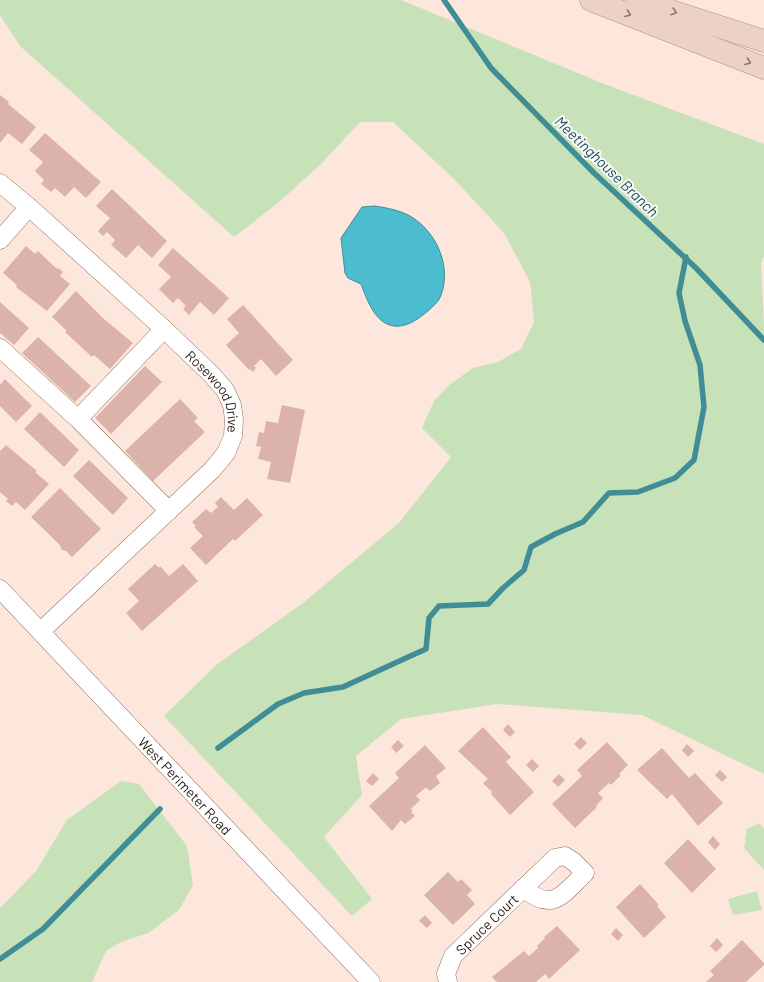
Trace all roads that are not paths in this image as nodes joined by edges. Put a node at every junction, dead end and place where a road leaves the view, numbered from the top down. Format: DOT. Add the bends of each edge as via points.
graph roads {
  1 [pos="591,0"];
  2 [pos="637,0"];
  3 [pos="764,41"];
  4 [pos="764,68"];
  5 [pos="0,183"];
  6 [pos="29,207"];
  7 [pos="0,240"];
  8 [pos="164,329"];
  9 [pos="0,348"];
  10 [pos="78,419"];
  11 [pos="169,511"];
  12 [pos="0,589"];
  13 [pos="41,631"];
  14 [pos="523,888"];
  15 [pos="371,982"];
  16 [pos="448,982"];
  1 -- 4 [label="highway, one-way"];
  2 -- 3 [label="highway, one-way"];
  5 -- 6 [label="street, Rosewood Drive"];
  6 -- 7 [label="street"];
  6 -- 8 [label="street, Rosewood Drive"];
  8 -- 10 [label="street"];
  8 -- 11 [label="street, Rosewood Drive" via="225,390 232,405 234,419 233,436 226,453"];
  9 -- 10 [label="street"];
  10 -- 11 [label="street"];
  11 -- 13 [label="street, Rosewood Drive"];
  12 -- 13 [label="street, West Perimeter Road"];
  13 -- 15 [label="street, West Perimeter Road"];
  14 -- 16 [label="street, Spruce Court" via="453,956 446,974"];
}
